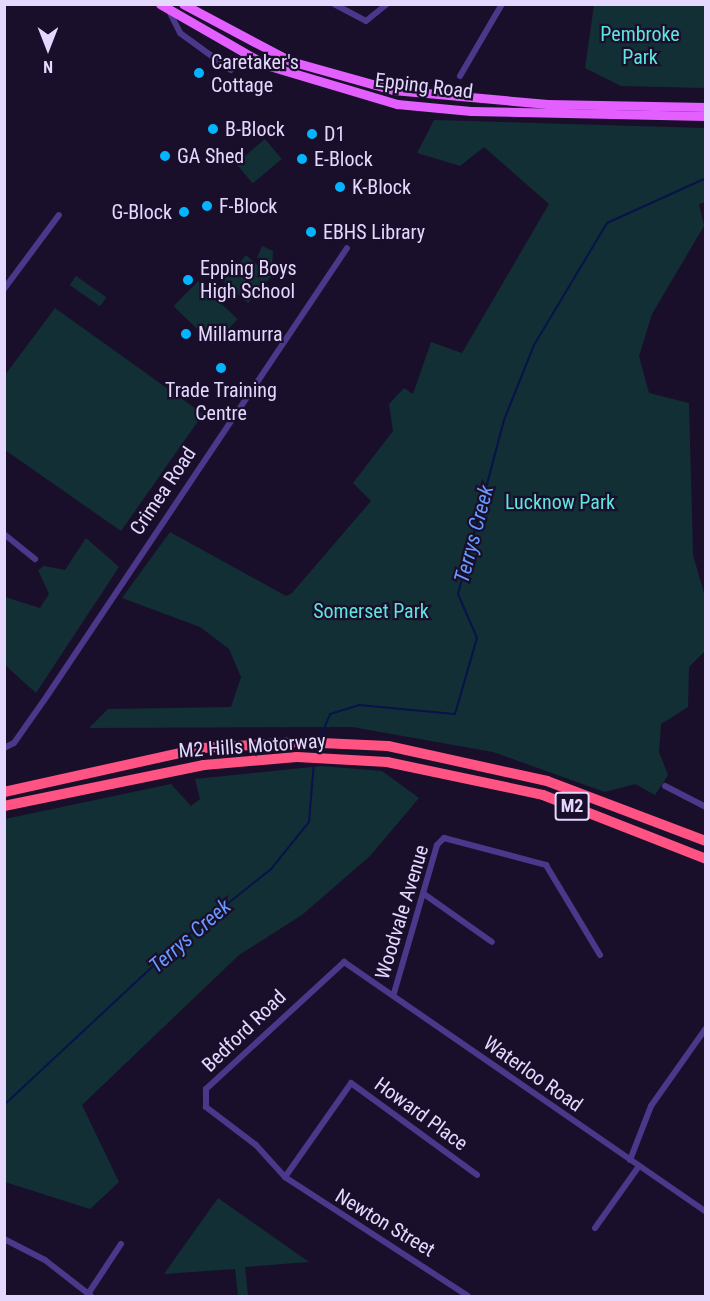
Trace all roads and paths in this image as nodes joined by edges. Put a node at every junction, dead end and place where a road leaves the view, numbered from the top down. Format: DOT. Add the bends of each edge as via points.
graph roads {
  1 [pos="160,4"];
  2 [pos="183,4"];
  3 [pos="334,4"];
  4 [pos="387,4"];
  5 [pos="502,4"];
  6 [pos="170,12"];
  7 [pos="231,70"];
  8 [pos="460,76"];
  9 [pos="705,107"];
  10 [pos="705,116"];
  11 [pos="59,215"];
  12 [pos="347,248"];
  13 [pos="4,289"];
  14 [pos="4,534"];
  15 [pos="35,559"];
  16 [pos="4,748"];
  17 [pos="664,786"];
  18 [pos="4,792"];
  19 [pos="4,806"];
  20 [pos="705,807"];
  21 [pos="705,841"];
  22 [pos="705,858"];
  23 [pos="424,894"];
  24 [pos="492,942"];
  25 [pos="600,955"];
  26 [pos="344,962"];
  27 [pos="394,993"];
  28 [pos="705,1028"];
  29 [pos="630,1160"];
  30 [pos="639,1166"];
  31 [pos="477,1175"];
  32 [pos="285,1177"];
  33 [pos="705,1212"];
  34 [pos="595,1228"];
  35 [pos="4,1239"];
  36 [pos="121,1244"];
  37 [pos="89,1295"];
  38 [pos="468,1296"];
  1 -- 6 [label="main road, Epping Road"];
  2 -- 9 [label="main road, Epping Road" via="274,54 393,90 546,104"];
  3 -- 4 [label="street" via="366,21"];
  5 -- 8 [label="street"];
  6 -- 7 [label="street" via="180,33"];
  6 -- 10 [label="main road, Epping Road" via="266,65 397,104 493,112"];
  11 -- 13 [label="street"];
  12 -- 16 [label="street, Crimea Road" via="15,743"];
  14 -- 15 [label="street"];
  17 -- 20 [label="street"];
  18 -- 21 [label="highway, M2 Hills Motorway / M2" via="156,757 258,743 335,743 438,753 547,781"];
  19 -- 22 [label="highway, M2 Hills Motorway / M2" via="158,771 259,759 324,758 435,769 543,795"];
  23 -- 24 [label="street"];
  23 -- 25 [label="street, Woodvale Avenue" via="444,838 546,865"];
  23 -- 27 [label="street, Woodvale Avenue"];
  26 -- 27 [label="street, Waterloo Road"];
  26 -- 32 [label="street, Bedford Road" via="204,1097 213,1114 256,1145"];
  27 -- 29 [label="street, Waterloo Road"];
  28 -- 29 [label="street" via="651,1106"];
  29 -- 30 [label="street, Waterloo Road"];
  30 -- 33 [label="street, Waterloo Road"];
  30 -- 34 [label="street"];
  31 -- 32 [label="street, Howard Place" via="351,1083"];
  32 -- 38 [label="street, Newton Street"];
  35 -- 37 [label="street" via="45,1260"];
  36 -- 37 [label="street"];
}
